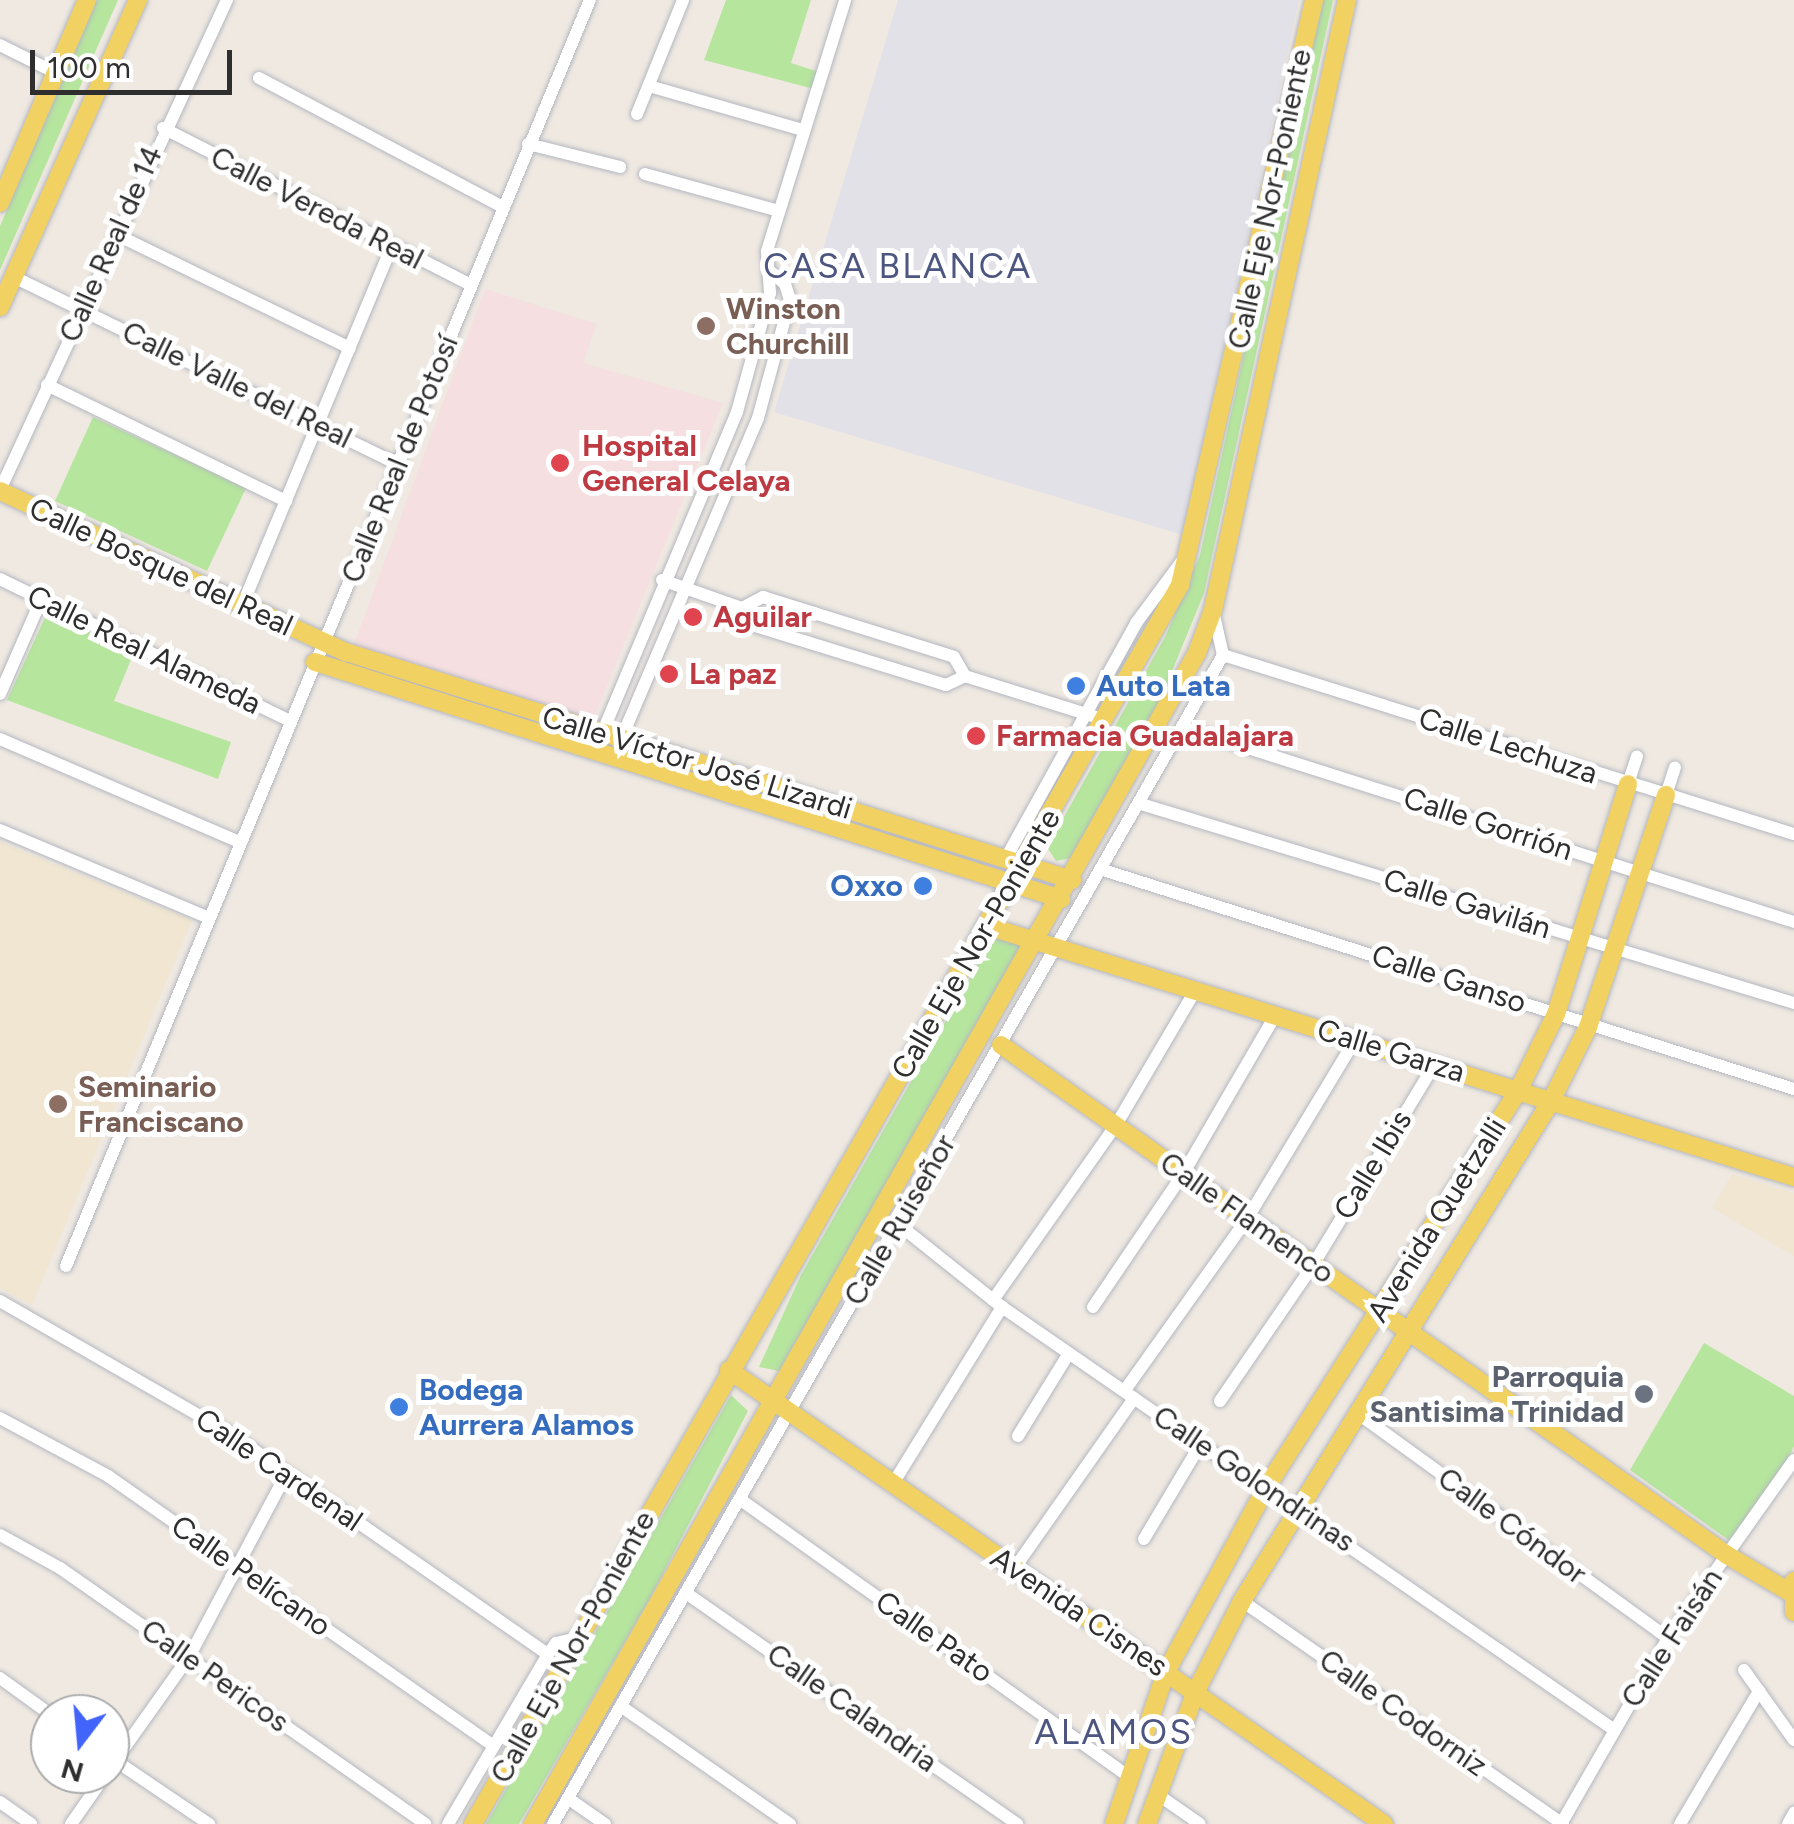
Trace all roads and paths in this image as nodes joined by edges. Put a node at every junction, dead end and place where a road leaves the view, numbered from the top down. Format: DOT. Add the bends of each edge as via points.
graph roads {
  1 [pos="87,0"];
  2 [pos="138,0"];
  3 [pos="226,0"];
  4 [pos="590,0"];
  5 [pos="683,0"];
  6 [pos="845,0"];
  7 [pos="1314,0"];
  8 [pos="1347,0"];
  9 [pos="0,46"];
  10 [pos="56,73"];
  11 [pos="258,78"];
  12 [pos="649,86"];
  13 [pos="637,114"];
  14 [pos="164,128"];
  15 [pos="802,130"];
  16 [pos="528,144"];
  17 [pos="620,167"];
  18 [pos="645,174"];
  19 [pos="0,204"];
  20 [pos="501,206"];
  21 [pos="778,211"];
  22 [pos="115,234"];
  23 [pos="391,248"];
  24 [pos="770,272"];
  25 [pos="18,279"];
  26 [pos="472,285"];
  27 [pos="0,307"];
  28 [pos="82,308"];
  29 [pos="350,348"];
  30 [pos="47,385"];
  31 [pos="738,412"];
  32 [pos="758,418"];
  33 [pos="317,424"];
  34 [pos="402,466"];
  35 [pos="0,490"];
  36 [pos="286,500"];
  37 [pos="1196,537"];
  38 [pos="0,579"];
  39 [pos="662,580"];
  40 [pos="682,587"];
  41 [pos="42,598"];
  42 [pos="242,606"];
  43 [pos="742,608"];
  44 [pos="1213,610"];
  45 [pos="323,643"];
  46 [pos="1223,655"];
  47 [pos="315,662"];
  48 [pos="965,676"];
  49 [pos="0,694"];
  50 [pos="1085,712"];
  51 [pos="288,720"];
  52 [pos="1105,720"];
  53 [pos="1182,727"];
  54 [pos="0,740"];
  55 [pos="598,742"];
  56 [pos="618,748"];
  57 [pos="1637,756"];
  58 [pos="1674,767"];
  59 [pos="1628,784"];
  60 [pos="1666,795"];
  61 [pos="1141,804"];
  62 [pos="0,830"];
  63 [pos="1794,834"];
  64 [pos="239,842"];
  65 [pos="1015,860"];
  66 [pos="1602,860"];
  67 [pos="1103,870"];
  68 [pos="1643,874"];
  69 [pos="1072,880"];
  70 [pos="1012,883"];
  71 [pos="1061,899"];
  72 [pos="208,917"];
  73 [pos="1794,922"];
  74 [pos="987,926"];
  75 [pos="1579,938"];
  76 [pos="1036,941"];
  77 [pos="1056,948"];
  78 [pos="1615,950"];
  79 [pos="1195,990"];
  80 [pos="1794,1003"];
  81 [pos="1556,1014"];
  82 [pos="1276,1016"];
  83 [pos="1588,1026"];
  84 [pos="1355,1040"];
  85 [pos="1001,1045"];
  86 [pos="1434,1065"];
  87 [pos="1794,1089"];
  88 [pos="1518,1091"];
  89 [pos="1550,1101"];
  90 [pos="1116,1125"];
  91 [pos="1183,1174"];
  92 [pos="1794,1177"];
  93 [pos="1247,1219"];
  94 [pos="898,1224"];
  95 [pos="1313,1265"];
  96 [pos="66,1266"];
  97 [pos="997,1303"];
  98 [pos="2,1306"];
  99 [pos="1093,1307"];
  100 [pos="1378,1312"];
  101 [pos="1408,1329"];
  102 [pos="1069,1353"];
  103 [pos="729,1370"];
  104 [pos="1130,1394"];
  105 [pos="776,1398"];
  106 [pos="1220,1401"];
  107 [pos="791,1411"];
  108 [pos="1357,1413"];
  109 [pos="0,1418"];
  110 [pos="1018,1436"];
  111 [pos="1200,1445"];
  112 [pos="1794,1460"];
  113 [pos="288,1473"];
  114 [pos="894,1482"];
  115 [pos="1266,1488"];
  116 [pos="741,1500"];
  117 [pos="1298,1507"];
  118 [pos="0,1535"];
  119 [pos="1144,1539"];
  120 [pos="1727,1555"];
  121 [pos="237,1567"];
  122 [pos="1014,1570"];
  123 [pos="1792,1587"];
  124 [pos="686,1593"];
  125 [pos="1242,1601"];
  126 [pos="1794,1612"];
  127 [pos="580,1637"];
  128 [pos="1668,1638"];
  129 [pos="548,1654"];
  130 [pos="189,1657"];
  131 [pos="1744,1670"];
  132 [pos="1166,1672"];
  133 [pos="0,1678"];
  134 [pos="1196,1691"];
  135 [pos="1759,1691"];
  136 [pos="30,1700"];
  137 [pos="622,1707"];
  138 [pos="1613,1729"];
  139 [pos="130,1738"];
  140 [pos="1794,1740"];
  141 [pos="494,1746"];
  142 [pos="1126,1775"];
  143 [pos="130,1777"];
  144 [pos="91,1794"];
  145 [pos="1157,1794"];
  146 [pos="569,1799"];
  147 [pos="0,1802"];
  148 [pos="1794,1814"];
  149 [pos="31,1824"];
  150 [pos="71,1824"];
  151 [pos="208,1824"];
  152 [pos="425,1824"];
  153 [pos="448,1824"];
  154 [pos="473,1824"];
  155 [pos="534,1824"];
  156 [pos="553,1824"];
  157 [pos="605,1824"];
  158 [pos="790,1824"];
  159 [pos="1017,1824"];
  160 [pos="1114,1824"];
  161 [pos="1147,1824"];
  162 [pos="1200,1824"];
  163 [pos="1384,1824"];
  164 [pos="1562,1824"];
  165 [pos="1680,1824"];
  166 [pos="1788,1824"];
  1 -- 10 [label="main road"];
  2 -- 25 [label="main road"];
  3 -- 14 [label="street, Calle Real de 14"];
  4 -- 16 [label="street, Calle Real de Potosí"];
  5 -- 12 [label="street"];
  6 -- 15 [label="street"];
  7 -- 37 [label="main road, Calle Eje Nor-Poniente"];
  8 -- 44 [label="main road, Calle Eje Nor-Poniente"];
  9 -- 10 [label="street"];
  10 -- 19 [label="main road"];
  11 -- 20 [label="street"];
  12 -- 13 [label="street"];
  12 -- 15 [label="street"];
  14 -- 22 [label="street, Calle Real de 14"];
  14 -- 23 [label="street, Calle Vereda Real"];
  15 -- 21 [label="street"];
  16 -- 17 [label="street"];
  16 -- 20 [label="street, Calle Real de Potosí"];
  18 -- 21 [label="street"];
  20 -- 26 [label="street, Calle Real de Potosí"];
  21 -- 24 [label="street" via="767,251"];
  22 -- 28 [label="street, Calle Real de 14"];
  22 -- 29 [label="street"];
  23 -- 26 [label="street, Calle Vereda Real"];
  23 -- 29 [label="street"];
  24 -- 31 [label="street"];
  24 -- 32 [label="street" via="785,284 790,300"];
  25 -- 27 [label="main road"];
  25 -- 28 [label="street, Calle Valle del Real"];
  26 -- 34 [label="street, Calle Real de Potosí"];
  28 -- 30 [label="street, Calle Real de 14"];
  28 -- 33 [label="street, Calle Valle del Real"];
  29 -- 33 [label="street"];
  30 -- 35 [label="street, Calle Real de 14"];
  30 -- 36 [label="street"];
  31 -- 32 [label="street"];
  31 -- 39 [label="street"];
  32 -- 40 [label="street"];
  33 -- 34 [label="street, Calle Valle del Real"];
  33 -- 36 [label="street"];
  34 -- 45 [label="street, Calle Real de Potosí"];
  35 -- 42 [label="main road, Calle Bosque del Real"];
  36 -- 42 [label="street"];
  37 -- 50 [label="street"];
  37 -- 52 [label="main road, Calle Eje Nor-Poniente" via="1180,586"];
  38 -- 41 [label="street, Calle Real Alameda"];
  39 -- 40 [label="street"];
  39 -- 55 [label="street"];
  40 -- 43 [label="street"];
  40 -- 56 [label="street"];
  41 -- 49 [label="street"];
  41 -- 51 [label="street, Calle Real Alameda"];
  42 -- 45 [label="main road, Calle Bosque del Real"];
  43 -- 48 [label="street" via="752,625 946,685"];
  43 -- 48 [label="street" via="763,597 954,657"];
  44 -- 46 [label="street"];
  44 -- 69 [label="main road, Calle Eje Nor-Poniente" via="1197,652"];
  45 -- 47 [label="street, Calle Real de Potosí"];
  45 -- 55 [label="main road, Calle Víctor José Lizardi"];
  46 -- 53 [label="street, Calle Ruiseñor"];
  46 -- 59 [label="street, Calle Lechuza"];
  47 -- 51 [label="street, Calle Real de Potosí"];
  47 -- 55 [label="main road, Calle Víctor José Lizardi"];
  48 -- 50 [label="street"];
  50 -- 52 [label="street"];
  50 -- 65 [label="street"];
  51 -- 64 [label="street, Calle Real de Potosí"];
  52 -- 65 [label="main road, Calle Eje Nor-Poniente"];
  53 -- 61 [label="street, Calle Ruiseñor"];
  53 -- 66 [label="street, Calle Gorrión"];
  54 -- 64 [label="street"];
  55 -- 56 [label="main road, Calle Víctor José Lizardi"];
  56 -- 65 [label="main road, Calle Víctor José Lizardi"];
  56 -- 70 [label="main road, Calle Víctor José Lizardi"];
  57 -- 59 [label="street, Avenida Quetzalli"];
  58 -- 60 [label="street, Avenida Quetzalli"];
  59 -- 60 [label="street, Calle Lechuza"];
  59 -- 66 [label="main road, Avenida Quetzalli"];
  60 -- 63 [label="street, Calle Lechuza"];
  60 -- 68 [label="main road, Avenida Quetzalli"];
  61 -- 67 [label="street, Calle Ruiseñor"];
  61 -- 75 [label="street, Calle Gavilán"];
  62 -- 72 [label="street"];
  64 -- 72 [label="street, Calle Real de Potosí"];
  65 -- 69 [label="main road, Calle Víctor José Lizardi"];
  65 -- 70 [label="main road, Calle Eje Nor-Poniente"];
  66 -- 68 [label="street, Calle Gorrión"];
  66 -- 75 [label="main road, Avenida Quetzalli"];
  67 -- 77 [label="street, Calle Ruiseñor"];
  67 -- 81 [label="street, Calle Ganso"];
  68 -- 73 [label="street, Calle Gorrión"];
  68 -- 78 [label="main road, Avenida Quetzalli"];
  69 -- 71 [label="main road, Calle Eje Nor-Poniente"];
  70 -- 71 [label="main road, Calle Víctor José Lizardi"];
  70 -- 74 [label="main road, Calle Eje Nor-Poniente"];
  71 -- 76 [label="main road, Calle Eje Nor-Poniente"];
  72 -- 96 [label="street, Calle Real de Potosí"];
  74 -- 76 [label="main road, Calle Garza"];
  74 -- 103 [label="main road, Calle Eje Nor-Poniente"];
  75 -- 78 [label="street, Calle Gavilán"];
  75 -- 81 [label="main road, Avenida Quetzalli"];
  76 -- 77 [label="main road, Calle Garza"];
  76 -- 105 [label="main road, Calle Eje Nor-Poniente"];
  77 -- 79 [label="main road, Calle Garza"];
  77 -- 85 [label="street, Calle Ruiseñor"];
  78 -- 80 [label="street, Calle Gavilán"];
  78 -- 83 [label="main road, Avenida Quetzalli"];
  79 -- 82 [label="main road, Calle Garza"];
  79 -- 90 [label="street"];
  81 -- 83 [label="street, Calle Ganso"];
  81 -- 88 [label="main road, Avenida Quetzalli"];
  82 -- 84 [label="main road, Calle Garza"];
  82 -- 91 [label="street"];
  83 -- 87 [label="street, Calle Ganso"];
  83 -- 89 [label="main road, Avenida Quetzalli"];
  84 -- 86 [label="main road, Calle Garza"];
  84 -- 93 [label="street"];
  85 -- 90 [label="main road, Calle Flamenco"];
  85 -- 94 [label="street, Calle Ruiseñor"];
  86 -- 88 [label="main road, Calle Garza"];
  86 -- 95 [label="street, Calle Ibis"];
  88 -- 89 [label="main road, Calle Garza"];
  88 -- 100 [label="main road, Avenida Quetzalli"];
  89 -- 92 [label="main road, Calle Garza"];
  89 -- 101 [label="main road, Avenida Quetzalli"];
  90 -- 91 [label="main road, Calle Flamenco"];
  90 -- 97 [label="street"];
  91 -- 93 [label="main road, Calle Flamenco"];
  91 -- 99 [label="street"];
  93 -- 95 [label="main road, Calle Flamenco"];
  93 -- 104 [label="street"];
  94 -- 97 [label="street, Calle Golondrinas"];
  94 -- 107 [label="street, Calle Ruiseñor"];
  95 -- 100 [label="main road, Calle Flamenco"];
  95 -- 106 [label="street, Calle Ibis"];
  97 -- 102 [label="street, Calle Golondrinas"];
  97 -- 114 [label="street"];
  98 -- 113 [label="street, Calle Cardenal"];
  100 -- 101 [label="main road, Calle Flamenco"];
  100 -- 115 [label="main road, Avenida Quetzalli"];
  101 -- 108 [label="main road, Avenida Quetzalli"];
  101 -- 120 [label="main road, Calle Flamenco"];
  102 -- 104 [label="street, Calle Golondrinas"];
  102 -- 110 [label="street"];
  103 -- 105 [label="main road, Avenida Cisnes"];
  103 -- 127 [label="main road, Calle Eje Nor-Poniente"];
  104 -- 111 [label="street, Calle Golondrinas"];
  104 -- 122 [label="street"];
  105 -- 107 [label="main road, Avenida Cisnes"];
  105 -- 155 [label="main road, Calle Eje Nor-Poniente"];
  107 -- 114 [label="main road, Avenida Cisnes"];
  107 -- 116 [label="street, Calle Ruiseñor"];
  108 -- 117 [label="main road, Avenida Quetzalli"];
  108 -- 128 [label="street, Calle Cóndor"];
  109 -- 121 [label="street, Calle Pelícano" via="108,1476"];
  111 -- 115 [label="street, Calle Golondrinas"];
  111 -- 119 [label="street"];
  112 -- 120 [label="street, Calle Faisán"];
  113 -- 121 [label="street"];
  113 -- 129 [label="street, Calle Cardenal"];
  114 -- 122 [label="main road, Avenida Cisnes"];
  115 -- 117 [label="street, Calle Golondrinas"];
  115 -- 132 [label="main road, Avenida Quetzalli"];
  116 -- 124 [label="street, Calle Ruiseñor"];
  116 -- 142 [label="street, Calle Pato"];
  117 -- 125 [label="main road, Avenida Quetzalli"];
  117 -- 138 [label="street, Calle Golondrinas"];
  118 -- 130 [label="street, Calle Pericos"];
  120 -- 123 [label="main road, Calle Flamenco"];
  120 -- 128 [label="street, Calle Faisán"];
  121 -- 130 [label="street"];
  121 -- 141 [label="street, Calle Pelícano"];
  122 -- 132 [label="main road, Avenida Cisnes"];
  123 -- 126 [label="main road"];
  124 -- 137 [label="street, Calle Ruiseñor"];
  124 -- 159 [label="street, Calle Calandria"];
  125 -- 134 [label="main road, Avenida Quetzalli"];
  125 -- 164 [label="street, Calle Codorniz"];
  127 -- 129 [label="street" via="556,1644"];
  127 -- 154 [label="main road, Calle Eje Nor-Poniente"];
  128 -- 138 [label="street, Calle Faisán"];
  129 -- 141 [label="street"];
  130 -- 139 [label="street"];
  130 -- 152 [label="street, Calle Pericos"];
  131 -- 135 [label="street"];
  132 -- 134 [label="main road, Avenida Cisnes"];
  132 -- 142 [label="main road, Avenida Quetzalli"];
  133 -- 136 [label="street"];
  134 -- 145 [label="main road, Avenida Quetzalli"];
  134 -- 163 [label="main road, Avenida Cisnes"];
  135 -- 140 [label="street"];
  135 -- 165 [label="street"];
  137 -- 146 [label="street, Calle Ruiseñor"];
  137 -- 158 [label="street"];
  138 -- 164 [label="street, Calle Faisán"];
  141 -- 153 [label="street"];
  142 -- 160 [label="main road, Avenida Quetzalli"];
  143 -- 151 [label="street"];
  144 -- 150 [label="street"];
  145 -- 161 [label="main road, Avenida Quetzalli"];
  145 -- 162 [label="street"];
  146 -- 156 [label="street, Calle Ruiseñor"];
  146 -- 157 [label="street"];
  147 -- 149 [label="street"];
  148 -- 166 [label="street"];
}
